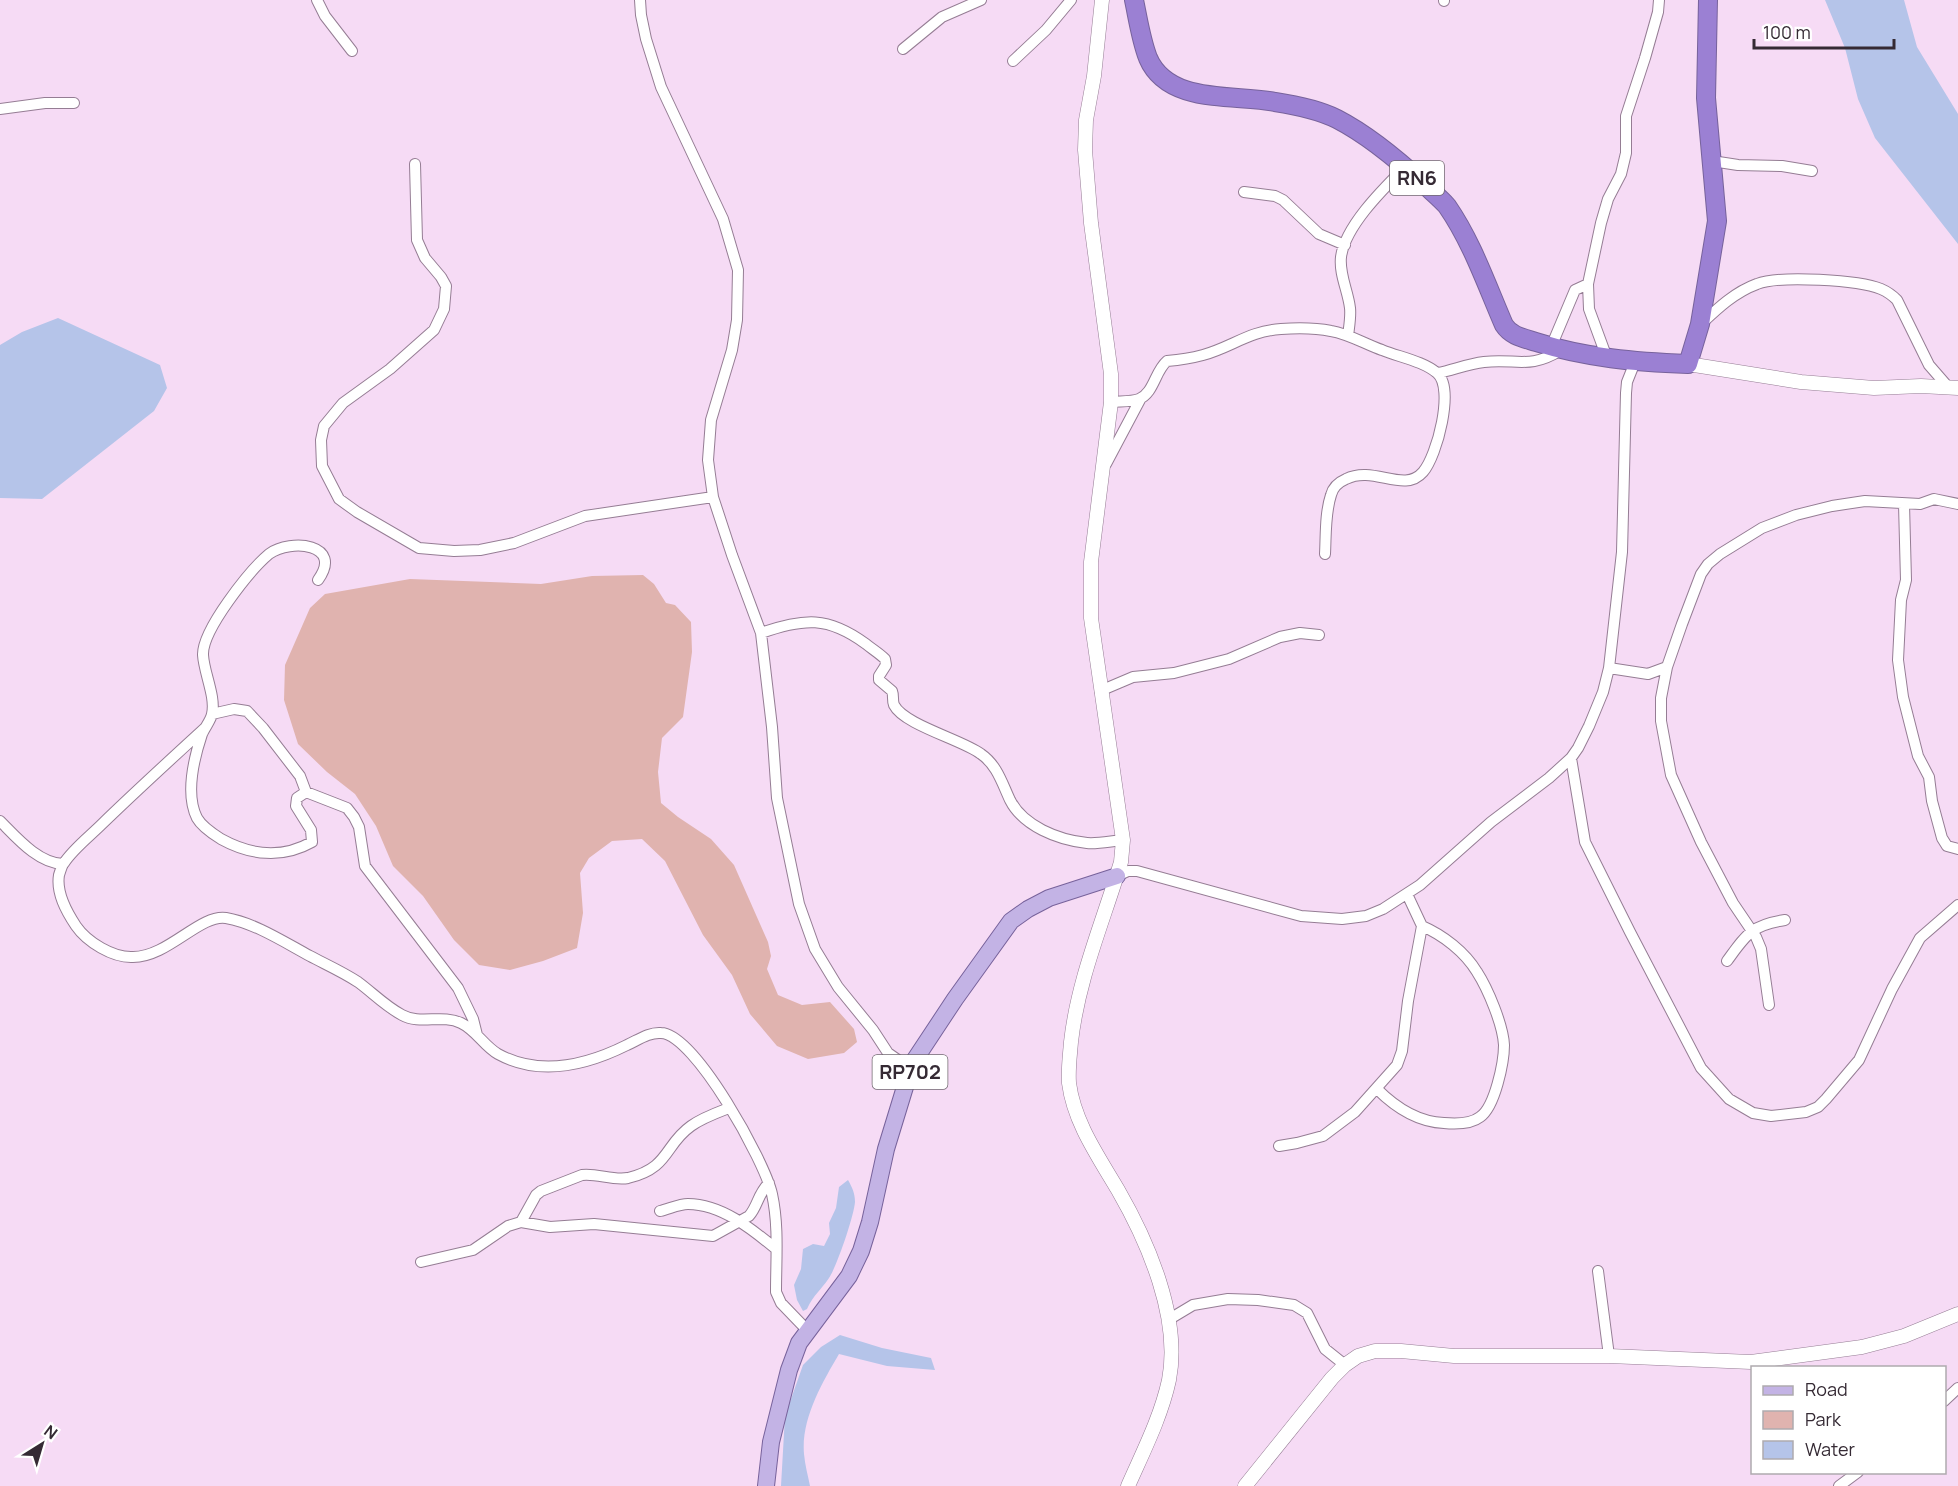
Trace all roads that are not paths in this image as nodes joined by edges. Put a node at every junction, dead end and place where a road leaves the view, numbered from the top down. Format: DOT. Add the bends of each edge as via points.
graph roads {
  1 [pos="317,0"];
  2 [pos="640,0"];
  3 [pos="981,0"];
  4 [pos="1071,0"];
  5 [pos="1102,0"];
  6 [pos="1134,0"];
  7 [pos="1659,0"];
  8 [pos="1708,0"];
  9 [pos="903,49"];
  10 [pos="352,51"];
  11 [pos="1013,62"];
  12 [pos="74,103"];
  13 [pos="0,109"];
  14 [pos="1712,160"];
  15 [pos="415,164"];
  16 [pos="1406,167"];
  17 [pos="1812,171"];
  18 [pos="1245,192"];
  19 [pos="1345,245"];
  20 [pos="1588,284"];
  21 [pos="1700,324"];
  22 [pos="1348,336"];
  23 [pos="1556,349"];
  24 [pos="1607,358"];
  25 [pos="1635,362"];
  26 [pos="1688,364"];
  27 [pos="1438,373"];
  28 [pos="1953,388"];
  29 [pos="1142,398"];
  30 [pos="1111,402"];
  31 [pos="1104,467"];
  32 [pos="714,497"];
  33 [pos="1904,504"];
  34 [pos="1958,504"];
  35 [pos="1325,554"];
  36 [pos="318,580"];
  37 [pos="761,633"];
  38 [pos="1319,635"];
  39 [pos="1667,667"];
  40 [pos="1609,668"];
  41 [pos="1648,674"];
  42 [pos="1665,683"];
  43 [pos="1100,692"];
  44 [pos="212,714"];
  45 [pos="205,728"];
  46 [pos="1571,758"];
  47 [pos="306,792"];
  48 [pos="0,821"];
  49 [pos="1123,840"];
  50 [pos="1958,849"];
  51 [pos="63,864"];
  52 [pos="1117,876"];
  53 [pos="1407,894"];
  54 [pos="1958,905"];
  55 [pos="1785,920"];
  56 [pos="1422,926"];
  57 [pos="1752,930"];
  58 [pos="1727,961"];
  59 [pos="1769,1005"];
  60 [pos="477,1035"];
  61 [pos="912,1064"];
  62 [pos="1377,1089"];
  63 [pos="729,1108"];
  64 [pos="1279,1146"];
  65 [pos="769,1183"];
  66 [pos="660,1211"];
  67 [pos="521,1222"];
  68 [pos="740,1222"];
  69 [pos="776,1249"];
  70 [pos="421,1262"];
  71 [pos="1598,1271"];
  72 [pos="1958,1314"];
  73 [pos="1168,1320"];
  74 [pos="807,1330"];
  75 [pos="1609,1356"];
  76 [pos="1346,1365"];
  77 [pos="1958,1388"];
  78 [pos="1946,1399"];
  79 [pos="1857,1474"];
  80 [pos="766,1486"];
  81 [pos="1128,1486"];
  82 [pos="1245,1486"];
  83 [pos="1839,1486"];
  1 -- 10 [label="street"];
  2 -- 32 [label="street" via="640,15 662,87 723,219 738,270 739,297 732,350 708,440"];
  3 -- 9 [label="street" via="942,17"];
  4 -- 11 [label="street"];
  5 -- 30 [label="main road" via="1084,150"];
  6 -- 16 [label="highway, RN6" via="1149,58 1169,81 1201,94 1274,101 1328,115"];
  7 -- 20 [label="street" via="1626,116 1626,153 1621,174 1608,199"];
  8 -- 14 [label="highway" via="1706,98"];
  12 -- 13 [label="street"];
  14 -- 17 [label="street"];
  14 -- 21 [label="highway" via="1716,232"];
  15 -- 32 [label="street" via="417,240 446,286 444,309 434,330 390,369 343,402 324,426 322,466 339,499 419,548 454,551 514,543 585,516"];
  16 -- 19 [label="street" via="1371,203"];
  16 -- 23 [label="highway, RN6" via="1447,207 1466,238 1507,330"];
  18 -- 19 [label="street" via="1283,200 1319,234"];
  19 -- 22 [label="street" via="1341,257 1350,308"];
  20 -- 23 [label="street" via="1575,290"];
  20 -- 24 [label="street" via="1589,309"];
  21 -- 26 [label="highway"];
  21 -- 28 [label="street" via="1726,302 1759,283 1795,278 1869,285 1897,300 1929,365"];
  22 -- 27 [label="street"];
  22 -- 29 [label="street" via="1330,331 1282,329 1249,335 1205,355 1167,361"];
  23 -- 24 [label="highway, RN6"];
  23 -- 27 [label="street" via="1545,360 1483,362"];
  24 -- 25 [label="highway, RN6"];
  25 -- 26 [label="highway, RN6"];
  25 -- 40 [label="street" via="1626,393 1622,552"];
  26 -- 28 [label="main road" via="1801,382 1874,388"];
  27 -- 35 [label="street" via="1445,398 1432,458 1424,471 1418,477 1397,482 1377,475 1356,474 1336,485 1329,500"];
  29 -- 30 [label="street"];
  29 -- 31 [label="street"];
  30 -- 31 [label="main road"];
  31 -- 43 [label="main road" via="1090,594"];
  32 -- 37 [label="street"];
  33 -- 34 [label="street" via="1934,500"];
  33 -- 39 [label="street" via="1865,501 1796,514 1762,528 1720,554 1701,574"];
  33 -- 50 [label="street" via="1906,580 1900,600 1898,660 1903,697 1918,756 1929,777 1942,838 1947,846"];
  36 -- 44 [label="street" via="326,568 324,556 300,544 272,552 247,577 213,626 203,650"];
  37 -- 49 [label="street" via="810,621 842,628 885,658 879,680 892,691 898,710 942,736 972,748 992,763 1017,813 1024,819 1074,841"];
  37 -- 61 [label="street" via="777,798 799,904 815,949 838,987 888,1053"];
  38 -- 43 [label="street" via="1280,637 1229,659 1174,673 1133,677"];
  39 -- 41 [label="street"];
  39 -- 42 [label="street"];
  40 -- 41 [label="street"];
  40 -- 46 [label="street" via="1603,693"];
  41 -- 42 [label="street"];
  42 -- 57 [label="street" via="1661,721 1671,775 1701,842"];
  43 -- 49 [label="main road"];
  44 -- 45 [label="street"];
  44 -- 47 [label="street" via="234,709 247,711 300,776"];
  45 -- 47 [label="street" via="193,764 194,810 202,824 222,839 269,854 312,842 311,830 296,806 297,798"];
  45 -- 51 [label="street"];
  46 -- 53 [label="street"];
  46 -- 54 [label="street" via="1585,842 1630,932 1701,1068 1729,1100 1753,1113 1771,1116 1806,1112 1826,1099 1859,1060 1920,939"];
  47 -- 60 [label="street" via="347,808 354,816 365,866 458,988"];
  48 -- 51 [label="street" via="39,856"];
  49 -- 52 [label="main road"];
  51 -- 60 [label="street" via="58,886 65,909 95,945 129,958 144,956 165,949 216,917 228,918 267,933 347,976 406,1018 451,1019"];
  52 -- 53 [label="street" via="1137,871 1328,920 1366,916"];
  52 -- 61 [label="main road, RP702" via="1049,898 1011,921"];
  52 -- 73 [label="main road" via="1076,1005 1069,1080 1072,1103 1082,1126 1134,1218 1160,1285"];
  53 -- 56 [label="street"];
  55 -- 57 [label="street"];
  56 -- 62 [label="street" via="1402,1051 1393,1072"];
  56 -- 62 [label="street" via="1455,947 1477,972 1496,1013 1504,1044 1498,1081 1483,1116 1452,1124 1408,1114"];
  57 -- 58 [label="street"];
  57 -- 59 [label="street" via="1761,948"];
  60 -- 63 [label="street" via="485,1045 515,1062 556,1066 592,1061 652,1034 669,1034 690,1049"];
  61 -- 74 [label="main road, RP702" via="861,1251 839,1291"];
  62 -- 64 [label="street" via="1323,1136"];
  63 -- 65 [label="street"];
  63 -- 67 [label="street" via="692,1125 654,1167 626,1178 582,1175 541,1191"];
  65 -- 68 [label="street" via="761,1191 753,1212"];
  65 -- 69 [label="street" via="776,1217"];
  66 -- 68 [label="street" via="680,1205 702,1206"];
  67 -- 68 [label="street" via="550,1227 594,1224 713,1236"];
  67 -- 70 [label="street" via="473,1250"];
  68 -- 69 [label="street"];
  69 -- 74 [label="street" via="776,1292 781,1303"];
  71 -- 75 [label="street"];
  72 -- 75 [label="main road" via="1904,1336 1799,1357 1751,1362"];
  73 -- 76 [label="street" via="1193,1305 1228,1299 1294,1305 1307,1313 1325,1349"];
  73 -- 81 [label="main road" via="1169,1378"];
  74 -- 80 [label="main road, RP702" via="782,1393"];
  75 -- 76 [label="main road" via="1454,1356 1375,1351"];
  76 -- 82 [label="main road"];
  77 -- 78 [label="street"];
  79 -- 83 [label="street"];
}
